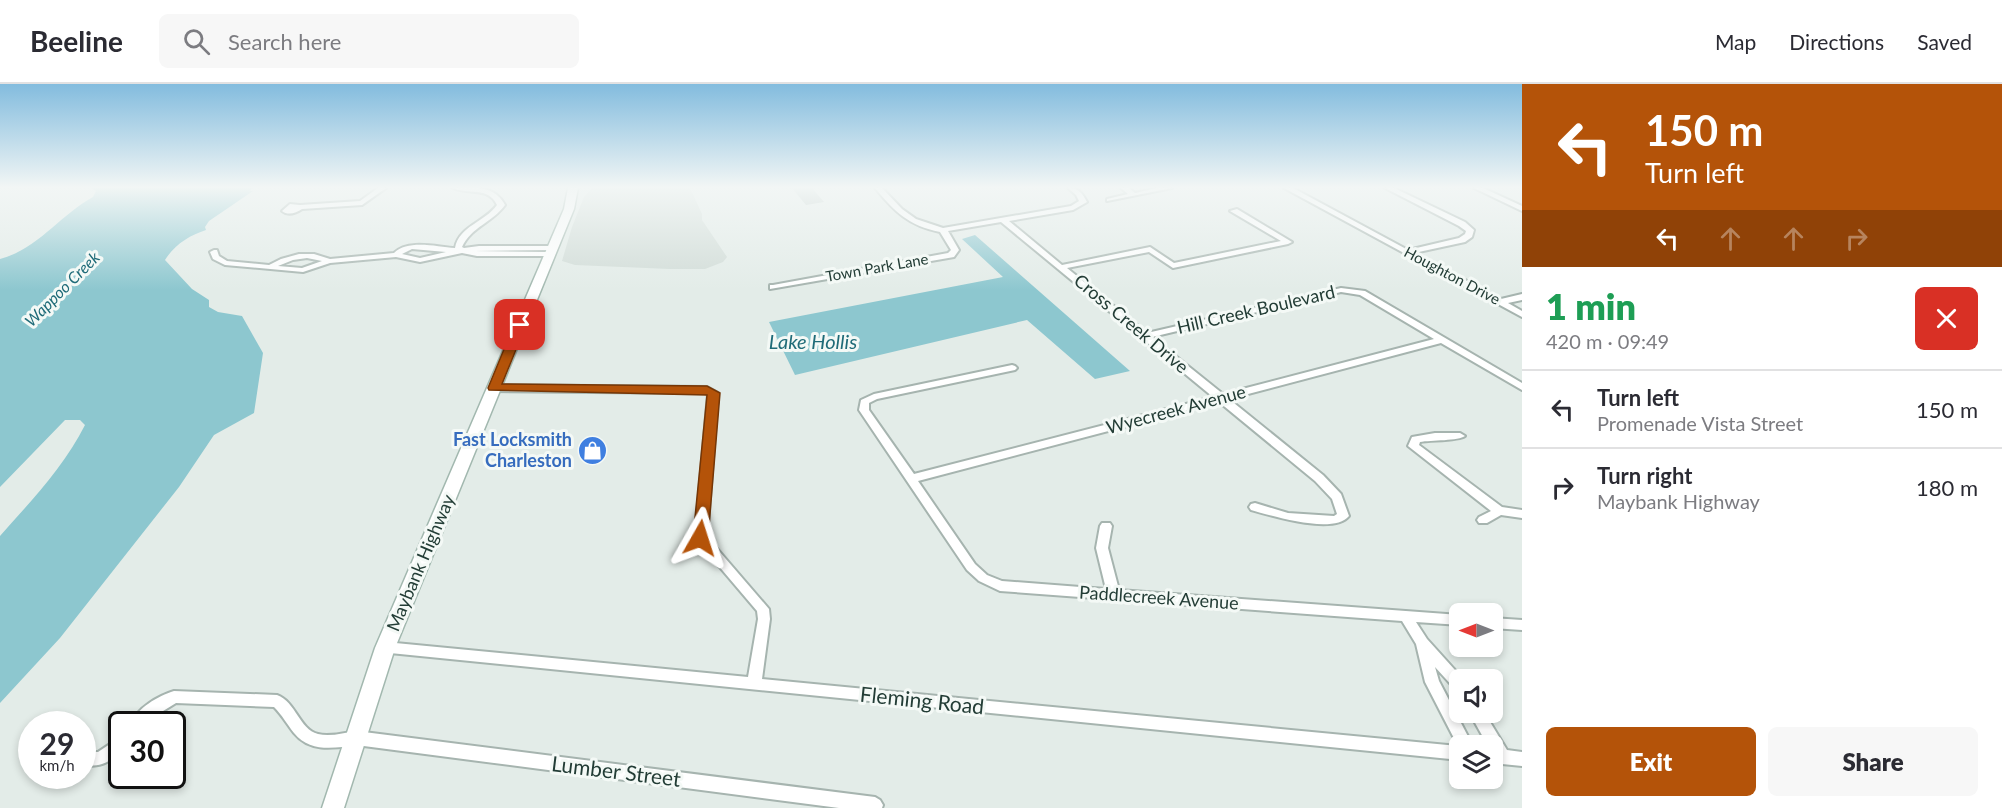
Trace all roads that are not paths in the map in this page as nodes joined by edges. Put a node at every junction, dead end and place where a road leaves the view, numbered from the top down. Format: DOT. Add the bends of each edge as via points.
graph roads {
  1 [pos="481,222"];
  2 [pos="563,222"];
  3 [pos="912,222"];
  4 [pos="999,222"];
  5 [pos="1005,222"];
  6 [pos="1252,222"];
  7 [pos="1350,222"];
  8 [pos="1457,222"];
  9 [pos="942,230"];
  10 [pos="462,251"];
  11 [pos="550,251"];
  12 [pos="214,252"];
  13 [pos="1407,252"];
  14 [pos="329,261"];
  15 [pos="1062,267"];
  16 [pos="270,268"];
  17 [pos="773,287"];
  18 [pos="1522,297"];
  19 [pos="1500,302"];
  20 [pos="1522,314"];
  21 [pos="1145,336"];
  22 [pos="1442,340"];
  23 [pos="1012,368"];
  24 [pos="1522,387"];
  25 [pos="494,388"];
  26 [pos="1220,398"];
  27 [pos="1460,436"];
  28 [pos="911,479"];
  29 [pos="1255,507"];
  30 [pos="1499,511"];
  31 [pos="1522,514"];
  32 [pos="1483,520"];
  33 [pos="1106,526"];
  34 [pos="1114,595"];
  35 [pos="1406,616"];
  36 [pos="1449,619"];
  37 [pos="1503,624"];
  38 [pos="1522,625"];
  39 [pos="1422,642"];
  40 [pos="386,648"];
  41 [pos="1449,673"];
  42 [pos="754,684"];
  43 [pos="150,711"];
  44 [pos="1460,735"];
  45 [pos="356,738"];
  46 [pos="1449,752"];
  47 [pos="1503,757"];
  48 [pos="1522,759"];
  49 [pos="875,805"];
  50 [pos="333,808"];
  1 -- 10 [label="street" via="468,230 458,247"];
  2 -- 11 [label="main road, Maybank Highway"];
  3 -- 9 [label="street"];
  4 -- 9 [label="street"];
  5 -- 15 [label="street, Cross Creek Drive"];
  6 -- 15 [label="street" via="1288,242 1173,266 1150,249"];
  7 -- 13 [label="street, Houghton Drive"];
  8 -- 13 [label="street" via="1470,230 1462,240"];
  9 -- 17 [label="street, Town Park Lane" via="955,250 951,255"];
  10 -- 11 [label="street"];
  10 -- 14 [label="street" via="411,247 396,255"];
  11 -- 25 [label="main road, Maybank Highway"];
  12 -- 16 [label="street" via="225,263"];
  13 -- 19 [label="street, Houghton Drive"];
  14 -- 16 [label="street" via="303,270"];
  14 -- 16 [label="street" via="321,257 296,257"];
  15 -- 21 [label="street, Cross Creek Drive"];
  18 -- 19 [label="street"];
  19 -- 20 [label="street, Houghton Drive"];
  21 -- 22 [label="street, Hill Creek Boulevard" via="1341,290 1362,293"];
  21 -- 26 [label="street, Cross Creek Drive"];
  22 -- 24 [label="street, Hill Creek Boulevard"];
  22 -- 26 [label="street, Wyecreek Avenue"];
  23 -- 28 [label="street, Paddlecreek Avenue" via="864,402 864,410"];
  25 -- 40 [label="main road, Maybank Highway"];
  25 -- 42 [label="street" via="712,392 700,538 763,609"];
  26 -- 28 [label="street, Wyecreek Avenue"];
  26 -- 29 [label="street, Cross Creek Drive" via="1319,478 1336,497 1342,516 1336,520 1288,517"];
  27 -- 30 [label="street" via="1416,439 1413,446"];
  28 -- 34 [label="street, Paddlecreek Avenue" via="971,567 983,578 1000,586"];
  30 -- 31 [label="street"];
  30 -- 32 [label="street"];
  33 -- 34 [label="street" via="1102,548"];
  34 -- 35 [label="street, Paddlecreek Avenue"];
  35 -- 36 [label="street, Paddlecreek Avenue"];
  35 -- 39 [label="street"];
  37 -- 38 [label="street"];
  39 -- 41 [label="street"];
  39 -- 44 [label="street" via="1432,682"];
  40 -- 42 [label="street, Fleming Road"];
  40 -- 45 [label="main road, Maybank Highway"];
  42 -- 46 [label="street, Fleming Road"];
  43 -- 45 [label="street, Lumber Street" via="174,697 277,701 307,738 318,742"];
  45 -- 49 [label="street, Lumber Street"];
  45 -- 50 [label="main road, Maybank Highway"];
  47 -- 48 [label="street"];
}
